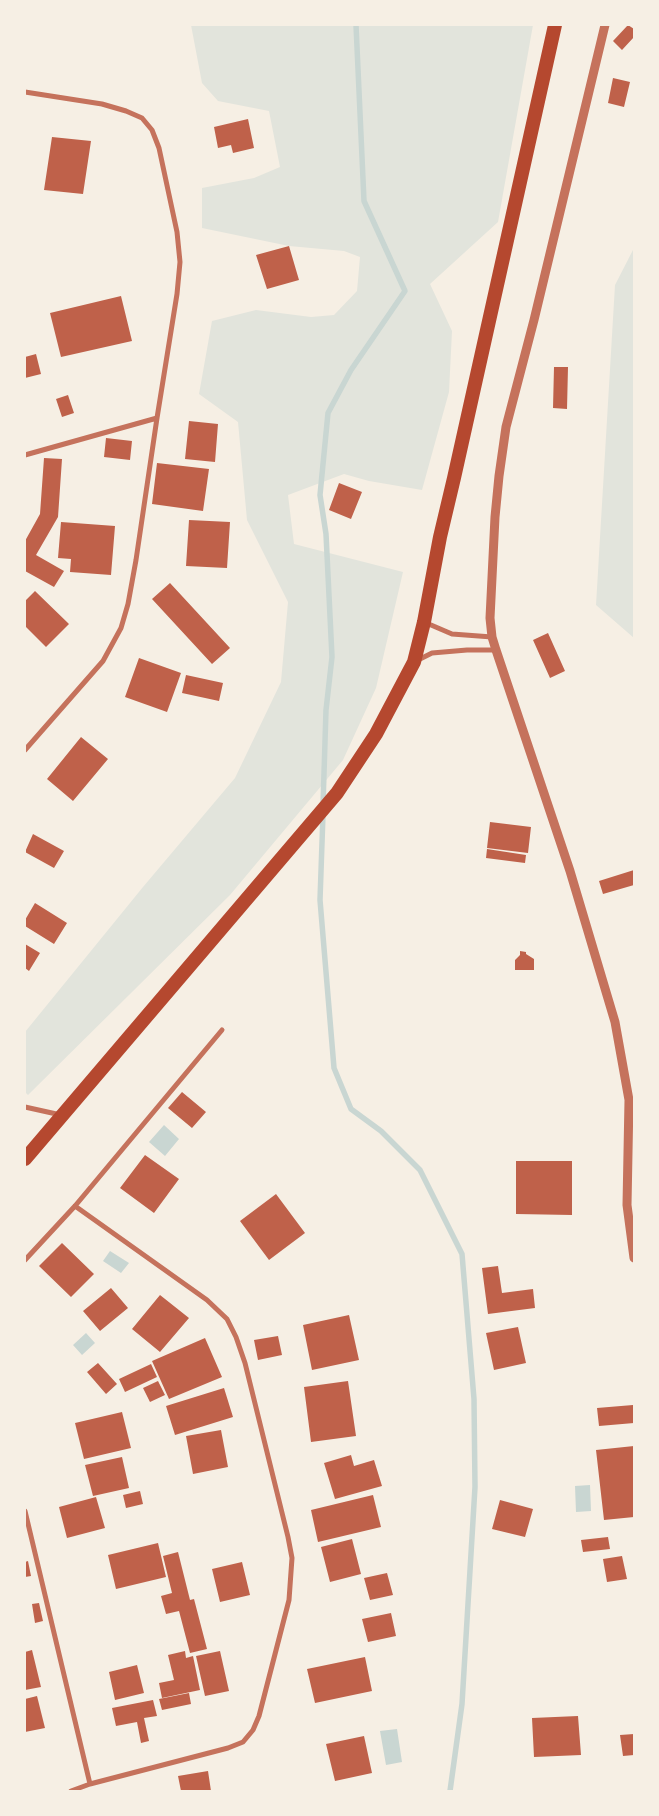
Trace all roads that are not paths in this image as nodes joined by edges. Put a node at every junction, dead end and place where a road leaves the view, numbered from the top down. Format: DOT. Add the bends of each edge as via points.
graph roads {
  1 [pos="555,25"];
  2 [pos="605,25"];
  3 [pos="25,92"];
  4 [pos="157,418"];
  5 [pos="25,455"];
  6 [pos="424,622"];
  7 [pos="492,638"];
  8 [pos="496,650"];
  9 [pos="414,662"];
  10 [pos="25,750"];
  11 [pos="222,1030"];
  12 [pos="25,1107"];
  13 [pos="64,1115"];
  14 [pos="25,1159"];
  15 [pos="75,1206"];
  16 [pos="634,1254"];
  17 [pos="25,1260"];
  18 [pos="25,1511"];
  19 [pos="90,1784"];
  20 [pos="71,1791"];
  1 -- 6 [label="highway" via="440,537"];
  2 -- 7 [label="street" via="506,427 495,517"];
  3 -- 4 [label="street" via="126,111 142,118 152,130 159,148 177,232 180,262 178,294"];
  4 -- 5 [label="street"];
  4 -- 10 [label="street" via="136,560 121,628 103,661"];
  6 -- 7 [label="street" via="452,634"];
  6 -- 9 [label="highway"];
  7 -- 8 [label="street"];
  8 -- 9 [label="street" via="432,653"];
  8 -- 16 [label="street" via="570,871 615,1022 629,1100 627,1205"];
  9 -- 13 [label="highway" via="376,734 337,793"];
  11 -- 15 [label="street"];
  12 -- 13 [label="street"];
  13 -- 14 [label="highway"];
  15 -- 17 [label="street"];
  15 -- 19 [label="street" via="208,1300 227,1319 245,1362 292,1558 289,1600 253,1730 242,1742 228,1748"];
  18 -- 19 [label="street"];
  19 -- 20 [label="street"];
}
